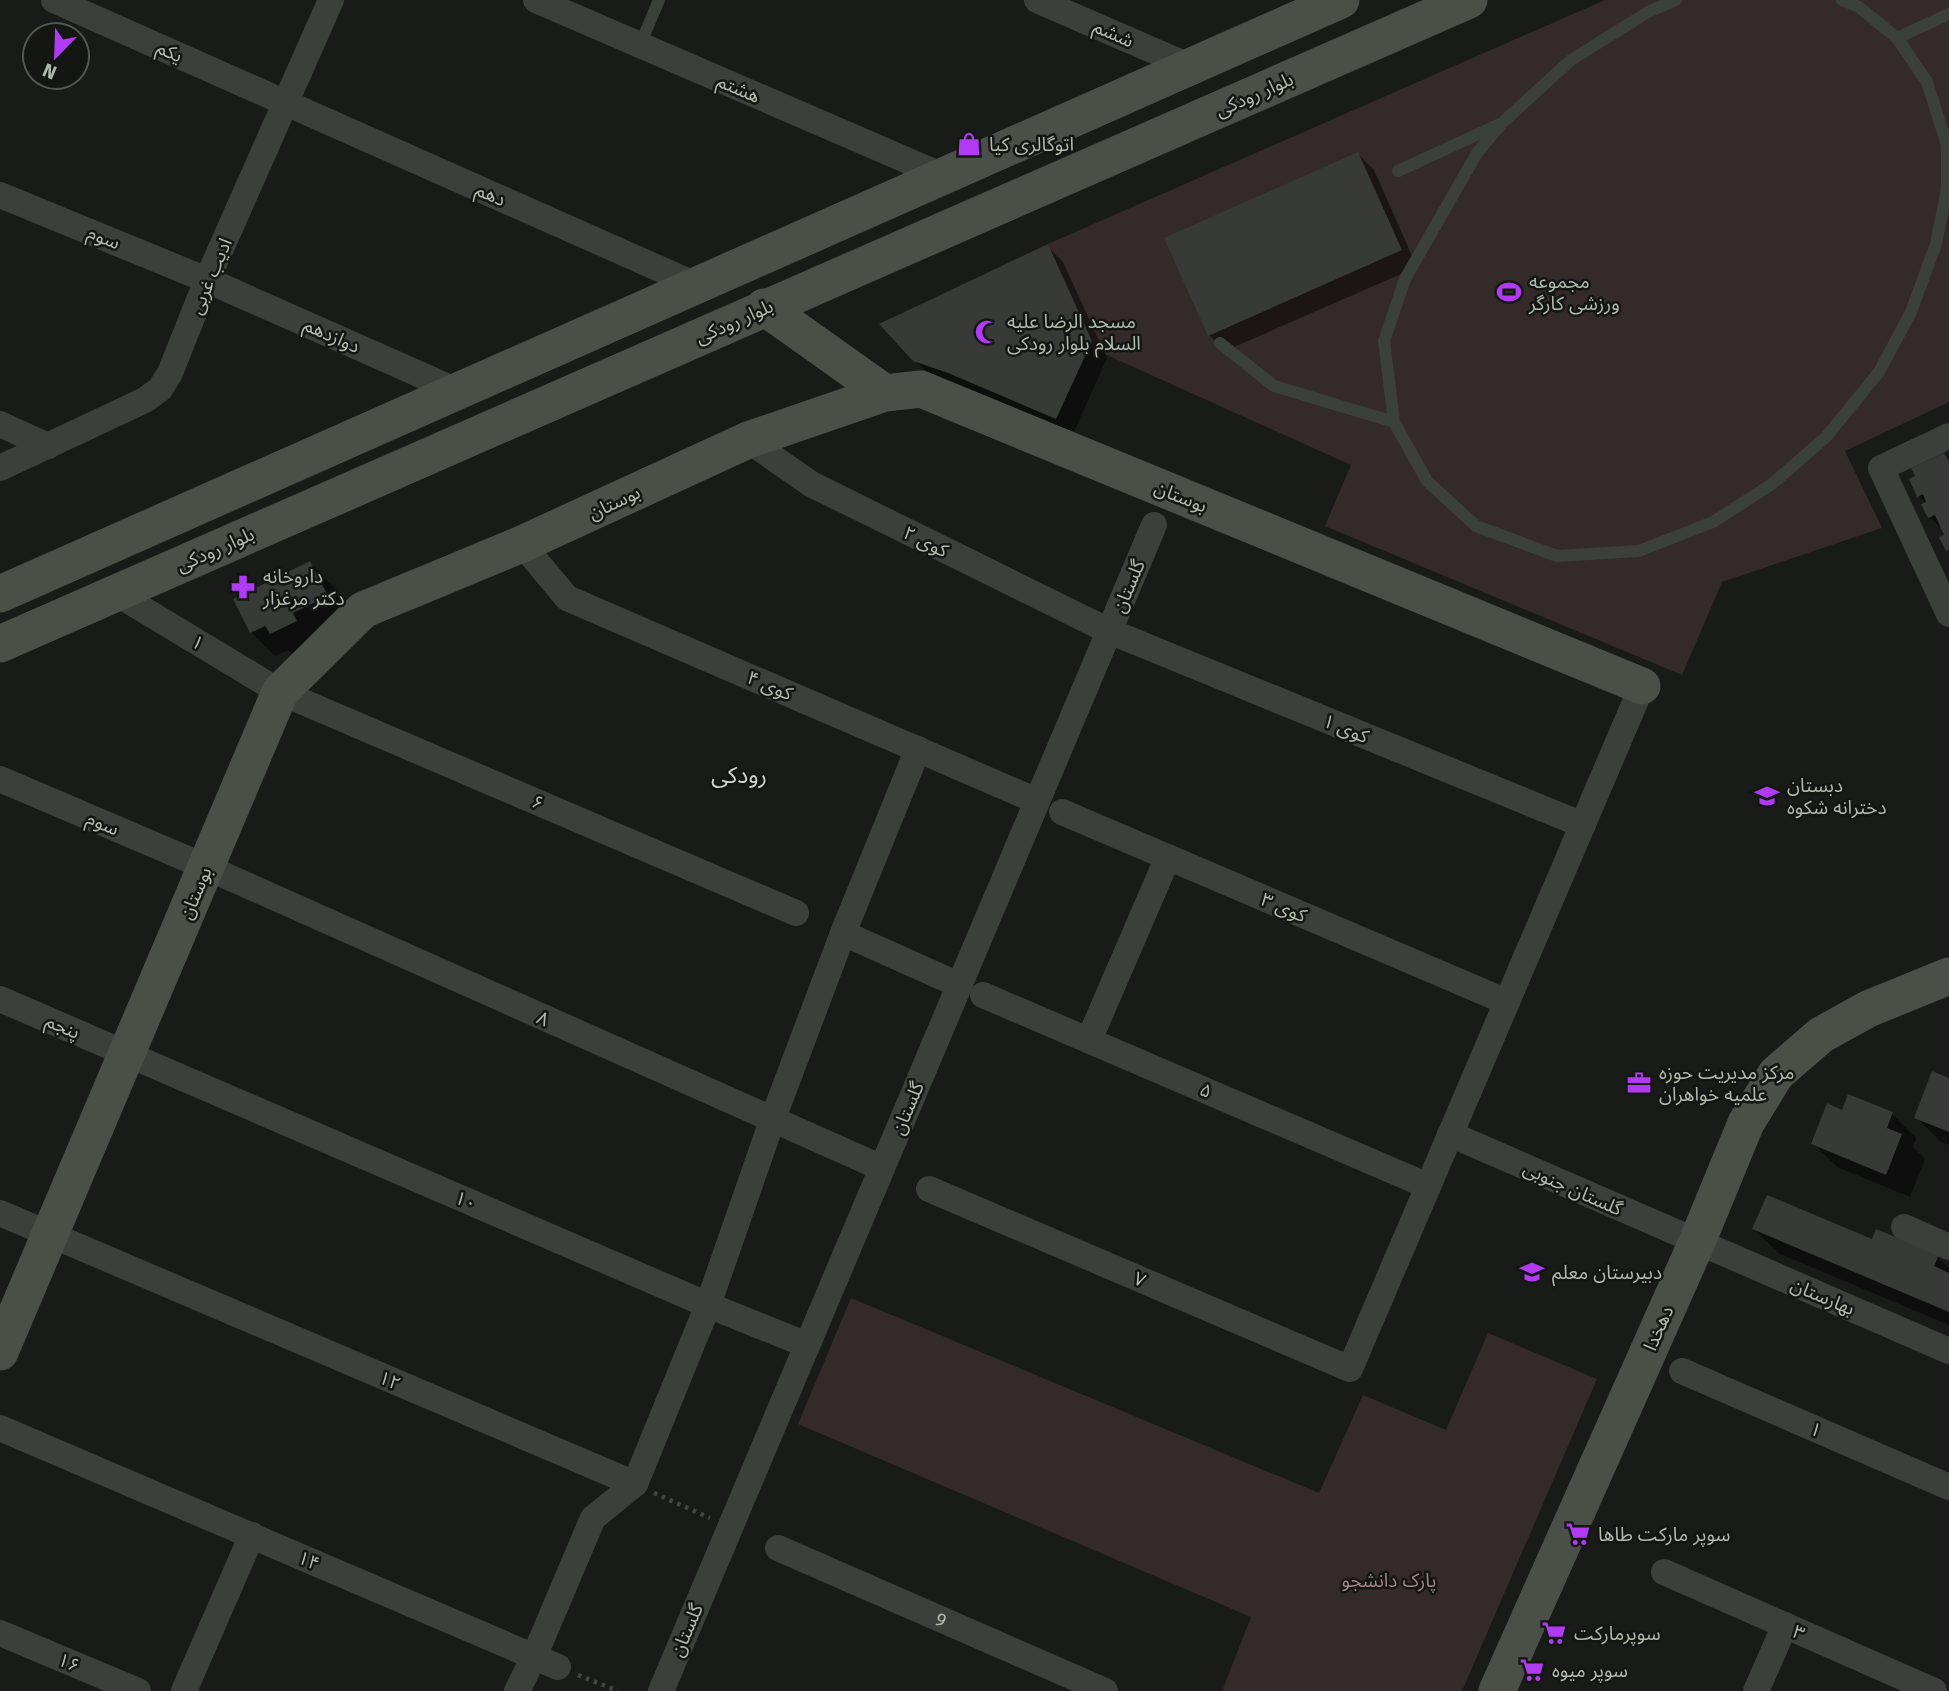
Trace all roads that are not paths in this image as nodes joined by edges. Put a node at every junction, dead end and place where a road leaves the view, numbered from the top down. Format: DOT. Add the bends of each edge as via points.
graph roads {
  1 [pos="54,0"];
  2 [pos="331,0"];
  3 [pos="536,0"];
  4 [pos="659,0"];
  5 [pos="1037,0"];
  6 [pos="1469,0"];
  7 [pos="1676,0"];
  8 [pos="1842,0"];
  9 [pos="1313,5"];
  10 [pos="1949,14"];
  11 [pos="1896,38"];
  12 [pos="640,45"];
  13 [pos="1191,67"];
  14 [pos="286,103"];
  15 [pos="1503,122"];
  16 [pos="1398,171"];
  17 [pos="943,176"];
  18 [pos="0,195"];
  19 [pos="207,280"];
  20 [pos="696,285"];
  21 [pos="764,307"];
  22 [pos="1220,343"];
  23 [pos="457,391"];
  24 [pos="885,393"];
  25 [pos="1394,422"];
  26 [pos="0,424"];
  27 [pos="1949,436"];
  28 [pos="748,440"];
  29 [pos="48,446"];
  30 [pos="0,468"];
  31 [pos="1154,525"];
  32 [pos="522,544"];
  33 [pos="116,593"];
  34 [pos="0,594"];
  35 [pos="1949,614"];
  36 [pos="1109,632"];
  37 [pos="0,644"];
  38 [pos="1642,686"];
  39 [pos="280,692"];
  40 [pos="918,749"];
  41 [pos="0,779"];
  42 [pos="1037,801"];
  43 [pos="1062,812"];
  44 [pos="1583,825"];
  45 [pos="1168,857"];
  46 [pos="206,867"];
  47 [pos="796,913"];
  48 [pos="843,933"];
  49 [pos="1949,976"];
  50 [pos="971,990"];
  51 [pos="0,999"];
  52 [pos="1507,1002"];
  53 [pos="1089,1041"];
  54 [pos="127,1053"];
  55 [pos="772,1121"];
  56 [pos="1450,1134"];
  57 [pos="882,1168"];
  58 [pos="1429,1186"];
  59 [pos="929,1189"];
  60 [pos="0,1213"];
  61 [pos="1903,1227"];
  62 [pos="50,1235"];
  63 [pos="1697,1242"];
  64 [pos="1949,1247"];
  65 [pos="708,1305"];
  66 [pos="807,1345"];
  67 [pos="1949,1351"];
  68 [pos="0,1352"];
  69 [pos="1682,1371"];
  70 [pos="0,1428"];
  71 [pos="635,1484"];
  72 [pos="1949,1487"];
  73 [pos="252,1535"];
  74 [pos="778,1548"];
  75 [pos="1664,1572"];
  76 [pos="1785,1625"];
  77 [pos="0,1633"];
  78 [pos="546,1662"];
  79 [pos="138,1691"];
  80 [pos="184,1691"];
  81 [pos="517,1691"];
  82 [pos="660,1691"];
  83 [pos="1105,1691"];
  84 [pos="1497,1691"];
  85 [pos="1756,1691"];
  86 [pos="1934,1691"];
  1 -- 14 [label="street, یکم"];
  2 -- 14 [label="street, ادیب غربی"];
  3 -- 12 [label="street, هشتم"];
  4 -- 12 [label="lane"];
  5 -- 13 [label="street, ششم"];
  6 -- 21 [label="street, بلوار رودکی"];
  7 -- 15 [label="lane" via="1571,60"];
  8 -- 11 [label="lane" via="1859,7"];
  9 -- 13 [label="street"];
  10 -- 11 [label="lane"];
  11 -- 25 [label="lane" via="1927,82 1947,145 1947,189 1936,244 1911,312 1879,372 1826,437 1772,484 1713,522 1639,551 1557,556 1476,526 1427,481"];
  12 -- 17 [label="street, هشتم"];
  13 -- 17 [label="street"];
  14 -- 19 [label="street, ادیب غربی"];
  14 -- 20 [label="street, دهم"];
  15 -- 16 [label="lane"];
  15 -- 25 [label="lane" via="1477,153 1405,279 1384,341"];
  17 -- 20 [label="street"];
  18 -- 19 [label="street, سوم"];
  19 -- 23 [label="street, دوازدهم"];
  19 -- 29 [label="street, ادیب غربی" via="160,389"];
  20 -- 23 [label="street"];
  21 -- 24 [label="street"];
  21 -- 33 [label="street, بلوار رودکی"];
  22 -- 25 [label="lane" via="1273,386"];
  23 -- 34 [label="street"];
  24 -- 28 [label="street, بوستان"];
  24 -- 38 [label="street, بوستان" via="922,390"];
  26 -- 29 [label="street"];
  27 -- 35 [label="street" via="1881,468"];
  28 -- 32 [label="street, بوستان"];
  28 -- 36 [label="street, کوی ۲" via="811,484"];
  29 -- 30 [label="street, ادیب غربی"];
  31 -- 36 [label="street, گلستان"];
  32 -- 39 [label="street, بوستان" via="363,610"];
  32 -- 40 [label="street, کوی ۴" via="567,598"];
  33 -- 37 [label="street, بلوار رودکی"];
  33 -- 39 [label="street, ۱"];
  36 -- 42 [label="street, گلستان"];
  36 -- 44 [label="street, کوی ۱"];
  38 -- 44 [label="street"];
  39 -- 46 [label="street, بوستان"];
  39 -- 47 [label="street, ۶"];
  40 -- 42 [label="street, کوی ۴"];
  40 -- 48 [label="street"];
  41 -- 46 [label="street, سوم"];
  42 -- 50 [label="street, گلستان"];
  43 -- 45 [label="street, کوی ۳"];
  44 -- 52 [label="street"];
  45 -- 52 [label="street, کوی ۳"];
  45 -- 53 [label="street"];
  46 -- 54 [label="street, بوستان"];
  46 -- 55 [label="street, ۸"];
  48 -- 50 [label="street, ۵"];
  48 -- 55 [label="street"];
  49 -- 63 [label="street, دهخدا" via="1868,1009 1821,1035 1776,1074 1746,1124"];
  50 -- 53 [label="street, ۵"];
  50 -- 57 [label="street, گلستان"];
  51 -- 54 [label="street, پنجم"];
  52 -- 56 [label="street"];
  53 -- 58 [label="street, ۵"];
  54 -- 62 [label="street, بوستان"];
  54 -- 65 [label="street, ۱۰"];
  55 -- 57 [label="street, ۸"];
  55 -- 65 [label="street"];
  56 -- 58 [label="street"];
  56 -- 63 [label="street, گلستان جنوبی"];
  57 -- 66 [label="street, گلستان"];
  58 -- 59 [label="street, ۷" via="1350,1369"];
  60 -- 62 [label="street, ۱۲"];
  61 -- 64 [label="street"];
  62 -- 68 [label="street, بوستان"];
  62 -- 71 [label="street, ۱۲"];
  63 -- 67 [label="street, بهارستان"];
  63 -- 84 [label="street, دهخدا"];
  65 -- 66 [label="street, ۱۰"];
  65 -- 71 [label="street"];
  66 -- 82 [label="street, گلستان"];
  69 -- 72 [label="street, ۱"];
  70 -- 73 [label="street, ۱۴"];
  71 -- 78 [label="street" via="593,1518"];
  73 -- 78 [label="street, ۱۴"];
  73 -- 80 [label="street"];
  74 -- 83 [label="street, 9"];
  75 -- 76 [label="street, ۳"];
  76 -- 85 [label="street"];
  76 -- 86 [label="street, ۳"];
  77 -- 79 [label="street, ۱۶"];
  78 -- 81 [label="street"];
}
